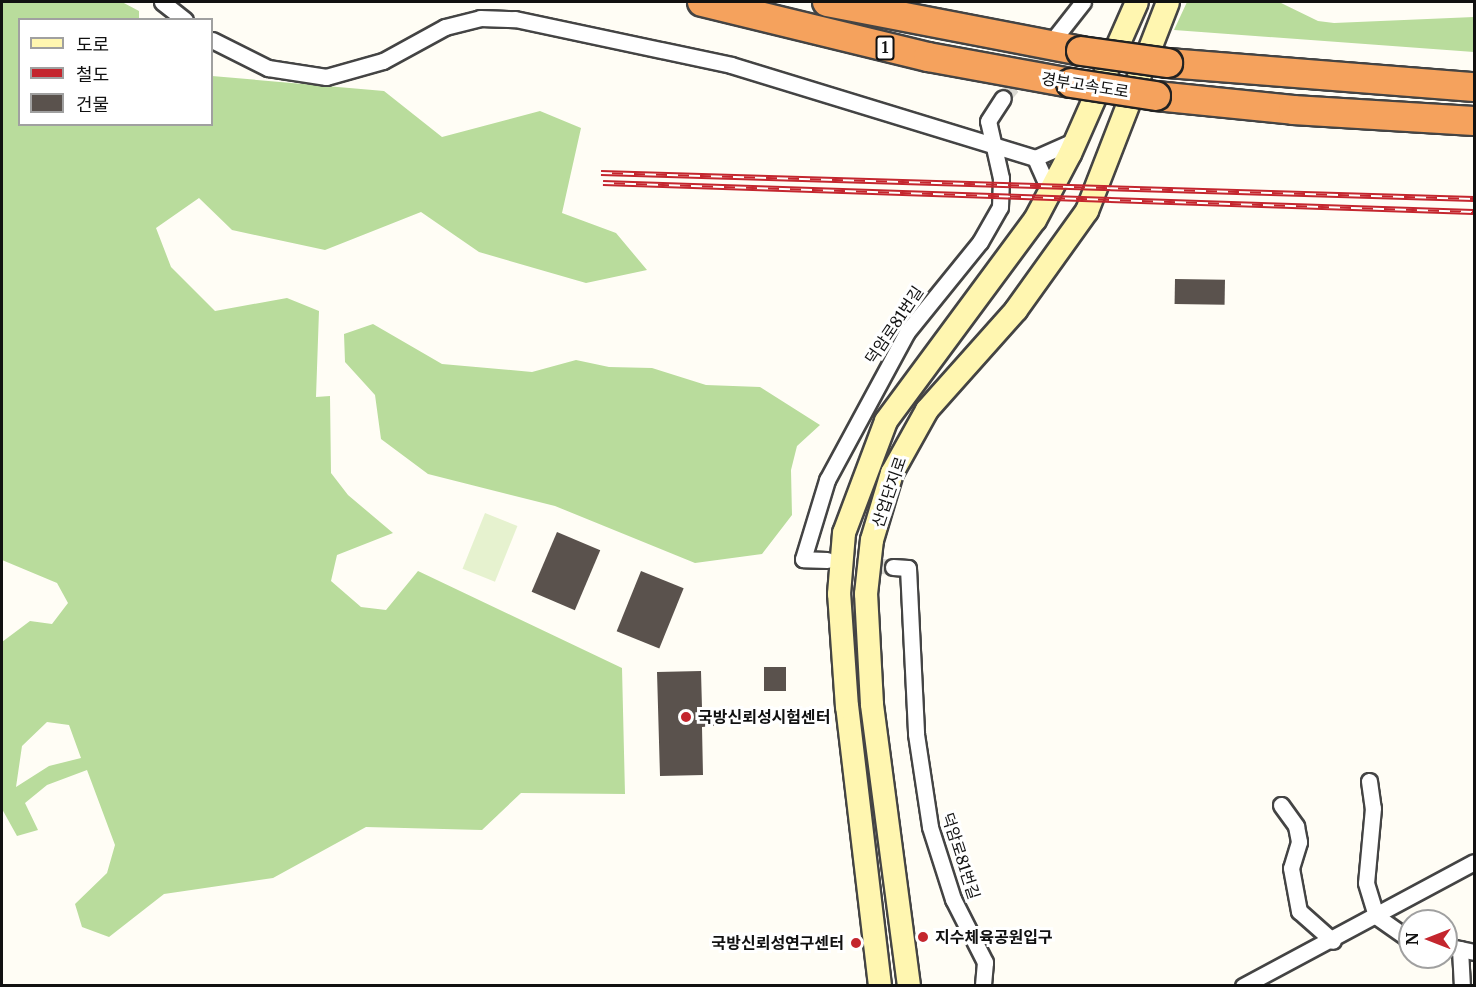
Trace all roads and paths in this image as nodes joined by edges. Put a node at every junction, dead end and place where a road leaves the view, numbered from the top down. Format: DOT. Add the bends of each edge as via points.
graph roads {
  1 [pos="162,2"];
  2 [pos="702,2"];
  3 [pos="827,2"];
  4 [pos="1083,2"];
  5 [pos="1137,2"];
  6 [pos="1168,2"];
  7 [pos="182,18"];
  8 [pos="1057,35"];
  9 [pos="213,40"];
  10 [pos="1474,87"];
  11 [pos="1003,98"];
  12 [pos="1474,121"];
  13 [pos="1076,140"];
  14 [pos="990,144"];
  15 [pos="1035,158"];
  16 [pos="1050,192"];
  17 [pos="827,560"];
  18 [pos="893,567"];
  19 [pos="1369,781"];
  20 [pos="1281,806"];
  21 [pos="1474,862"];
  22 [pos="1376,916"];
  23 [pos="1398,932"];
  24 [pos="1333,941"];
  25 [pos="1460,949"];
  26 [pos="880,986"];
  27 [pos="909,986"];
  28 [pos="983,986"];
  29 [pos="1243,986"];
  30 [pos="1462,986"];
  1 -- 7 [label="street"];
  2 -- 12 [label="highway, 경부고속도로 / 1, bridge" via="967,66 1071,83 1293,111"];
  3 -- 10 [label="highway, 경부고속도로 / 1, bridge" via="1081,51 1168,63"];
  4 -- 8 [label="street"];
  5 -- 13 [label="main road, 산업단지로"];
  6 -- 27 [label="main road, 산업단지로" via="1087,211 1016,310 922,418 892,472 872,540 866,594 872,704"];
  9 -- 14 [label="street" via="268,68 326,77 383,61 445,27 480,18 515,19 731,65"];
  11 -- 14 [label="street, 덕암로81번길" via="988,121"];
  13 -- 15 [label="street"];
  13 -- 16 [label="main road, 산업단지로"];
  14 -- 15 [label="street"];
  14 -- 17 [label="street, 덕암로81번길" via="1001,178 1000,207 980,242 907,332 832,470 803,559"];
  15 -- 16 [label="street"];
  16 -- 26 [label="main road, 산업단지로" via="998,273 886,421 844,532 839,594 847,707"];
  18 -- 28 [label="street, 덕암로81번길" via="908,568 916,734 930,827 953,899 985,962"];
  19 -- 22 [label="street" via="1373,808 1366,884"];
  20 -- 24 [label="street" via="1299,842 1292,868 1299,911"];
  21 -- 22 [label="street"];
  22 -- 23 [label="street"];
  22 -- 24 [label="street"];
  24 -- 29 [label="street"];
  25 -- 30 [label="street"];
}
